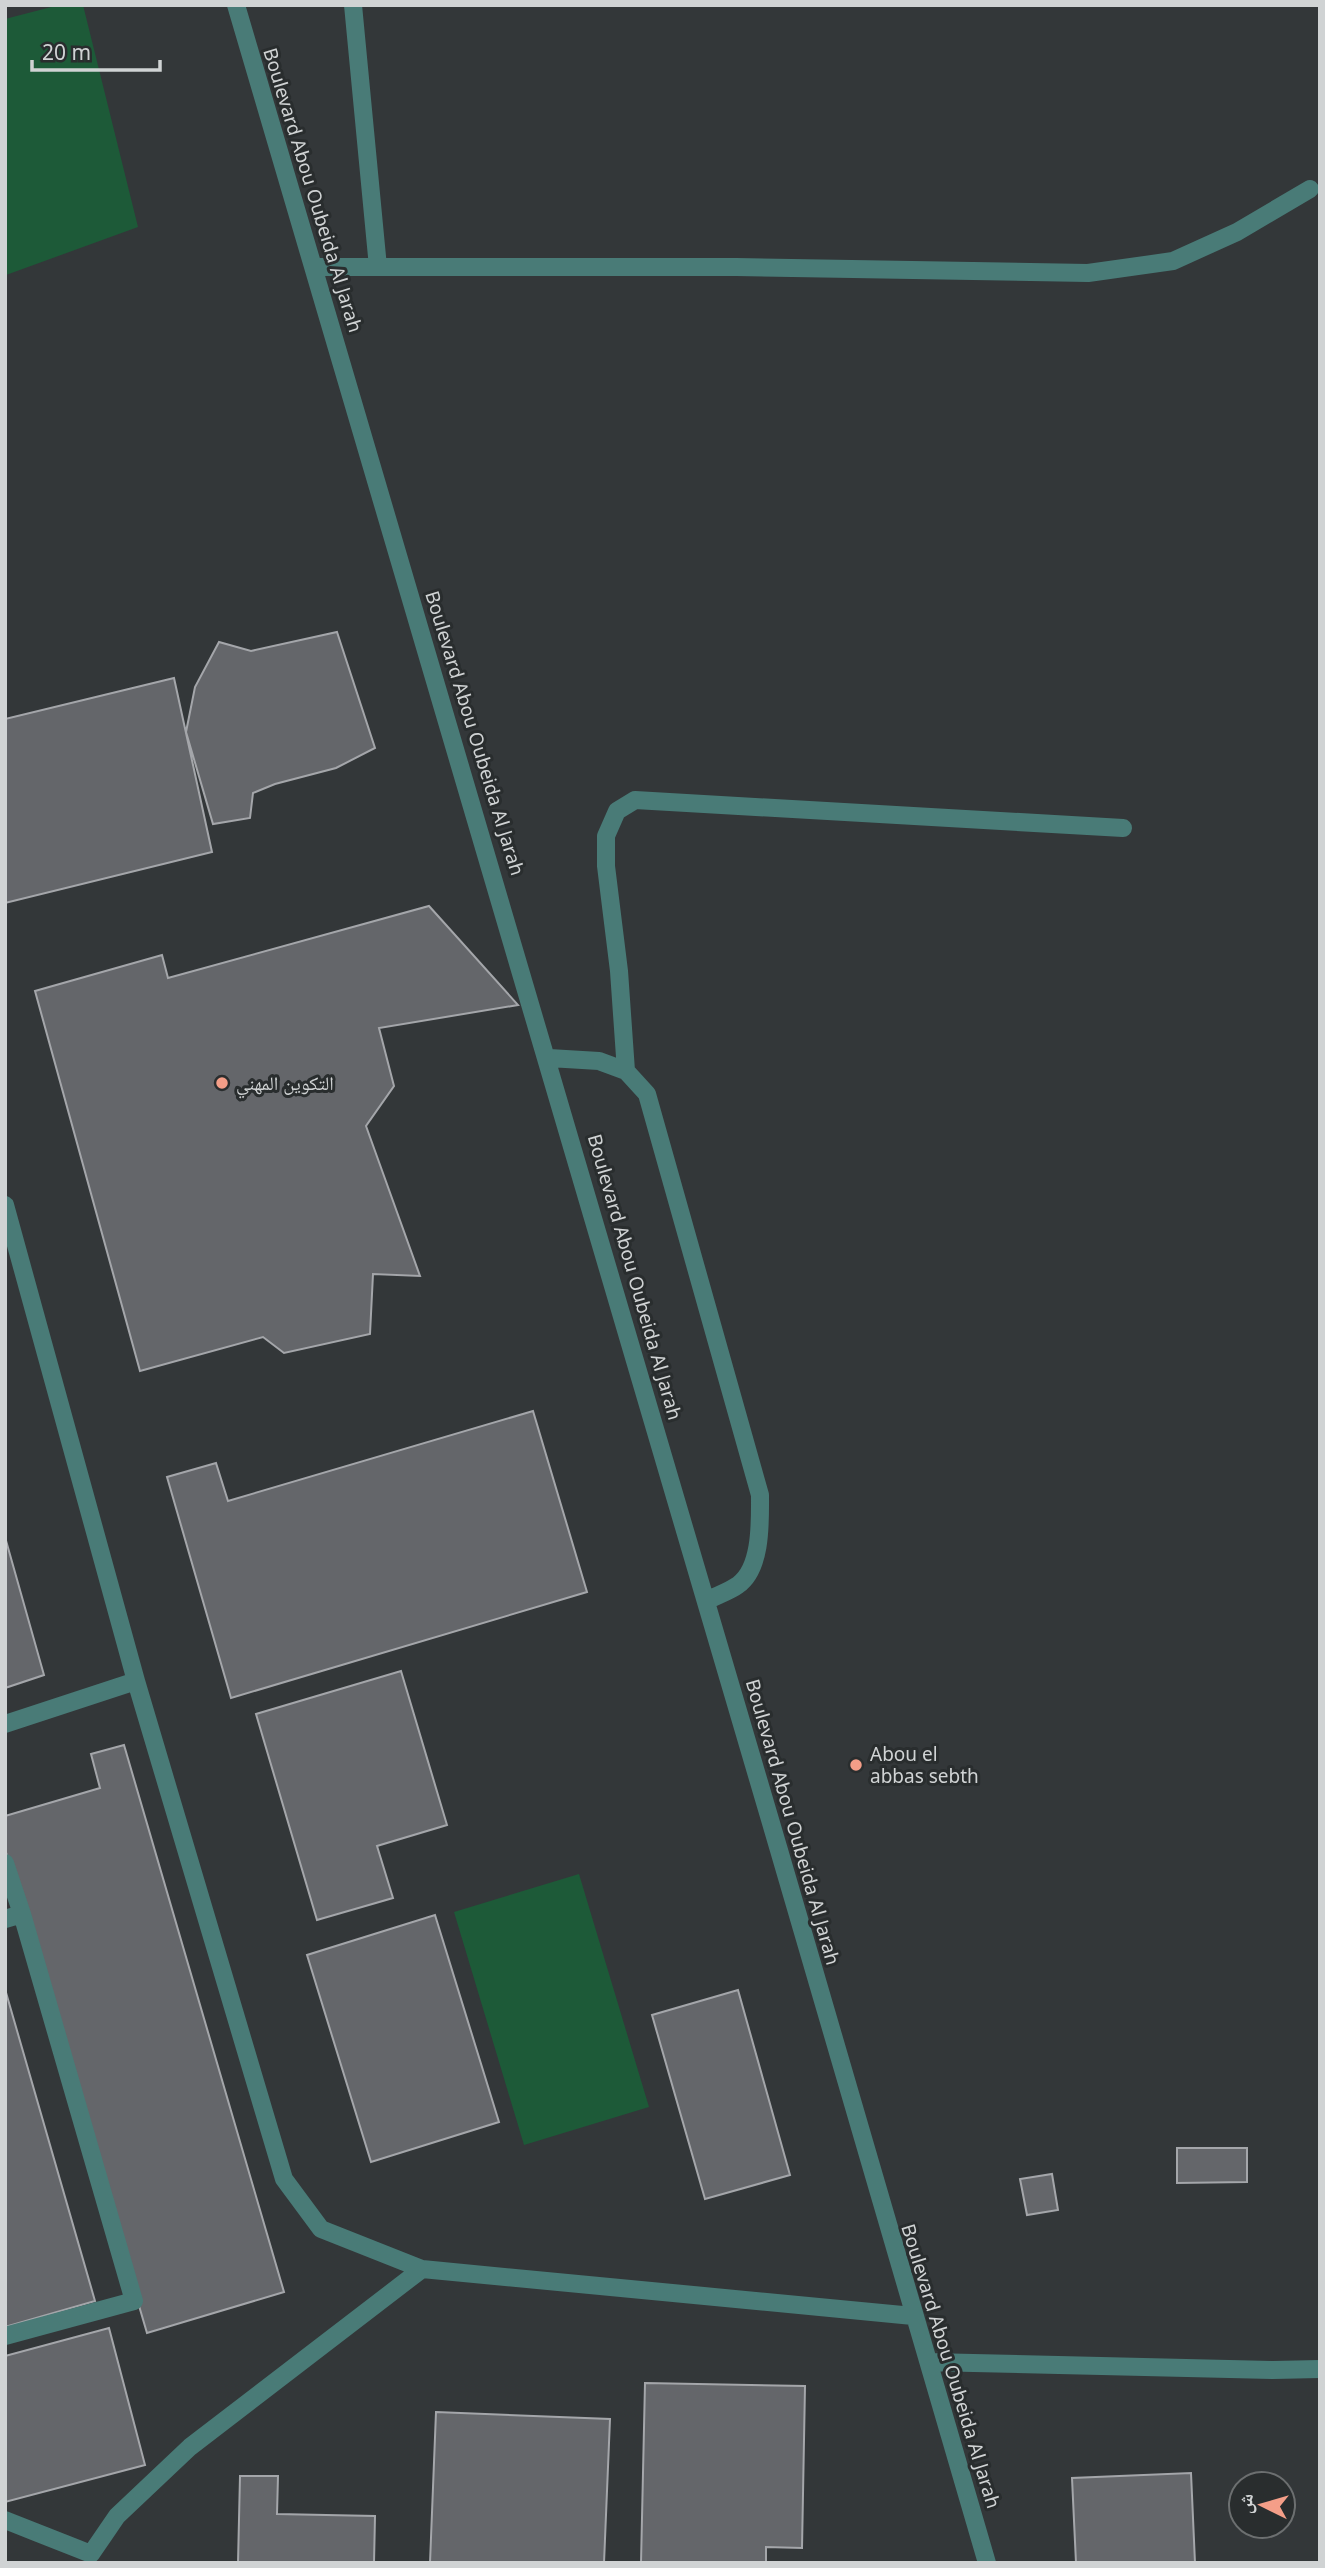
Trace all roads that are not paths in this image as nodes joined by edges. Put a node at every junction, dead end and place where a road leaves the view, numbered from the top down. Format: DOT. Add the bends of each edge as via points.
graph roads {
  1 [pos="236,5"];
  2 [pos="353,5"];
  3 [pos="1310,189"];
  4 [pos="314,267"];
  5 [pos="378,267"];
  6 [pos="1123,828"];
  7 [pos="549,1058"];
  8 [pos="626,1071"];
  9 [pos="5,1205"];
  10 [pos="708,1600"];
  11 [pos="136,1681"];
  12 [pos="5,1724"];
  13 [pos="5,1863"];
  14 [pos="14,1916"];
  15 [pos="422,2269"];
  16 [pos="914,2316"];
  17 [pos="5,2336"];
  18 [pos="929,2362"];
  19 [pos="1320,2369"];
  20 [pos="5,2520"];
  21 [pos="92,2558"];
  22 [pos="987,2563"];
  1 -- 4 [label="street, Boulevard Abou Oubeida Al Jarah"];
  2 -- 5 [label="street"];
  3 -- 5 [label="street" via="1237,232 1173,261 1088,273"];
  4 -- 5 [label="street"];
  4 -- 7 [label="street, Boulevard Abou Oubeida Al Jarah"];
  6 -- 8 [label="street" via="635,800 617,811 606,836"];
  7 -- 8 [label="street" via="599,1061"];
  7 -- 10 [label="street, Boulevard Abou Oubeida Al Jarah"];
  8 -- 10 [label="street" via="647,1094 760,1495 760,1534 753,1563 740,1584"];
  9 -- 11 [label="street"];
  10 -- 16 [label="street, Boulevard Abou Oubeida Al Jarah"];
  11 -- 12 [label="street"];
  11 -- 15 [label="street" via="284,2179 321,2230"];
  13 -- 14 [label="street"];
  14 -- 17 [label="street" via="134,2301"];
  15 -- 16 [label="street"];
  15 -- 21 [label="street" via="190,2447 117,2516"];
  16 -- 18 [label="street, Boulevard Abou Oubeida Al Jarah"];
  18 -- 19 [label="street"];
  18 -- 22 [label="street, Boulevard Abou Oubeida Al Jarah"];
  20 -- 21 [label="street"];
}
